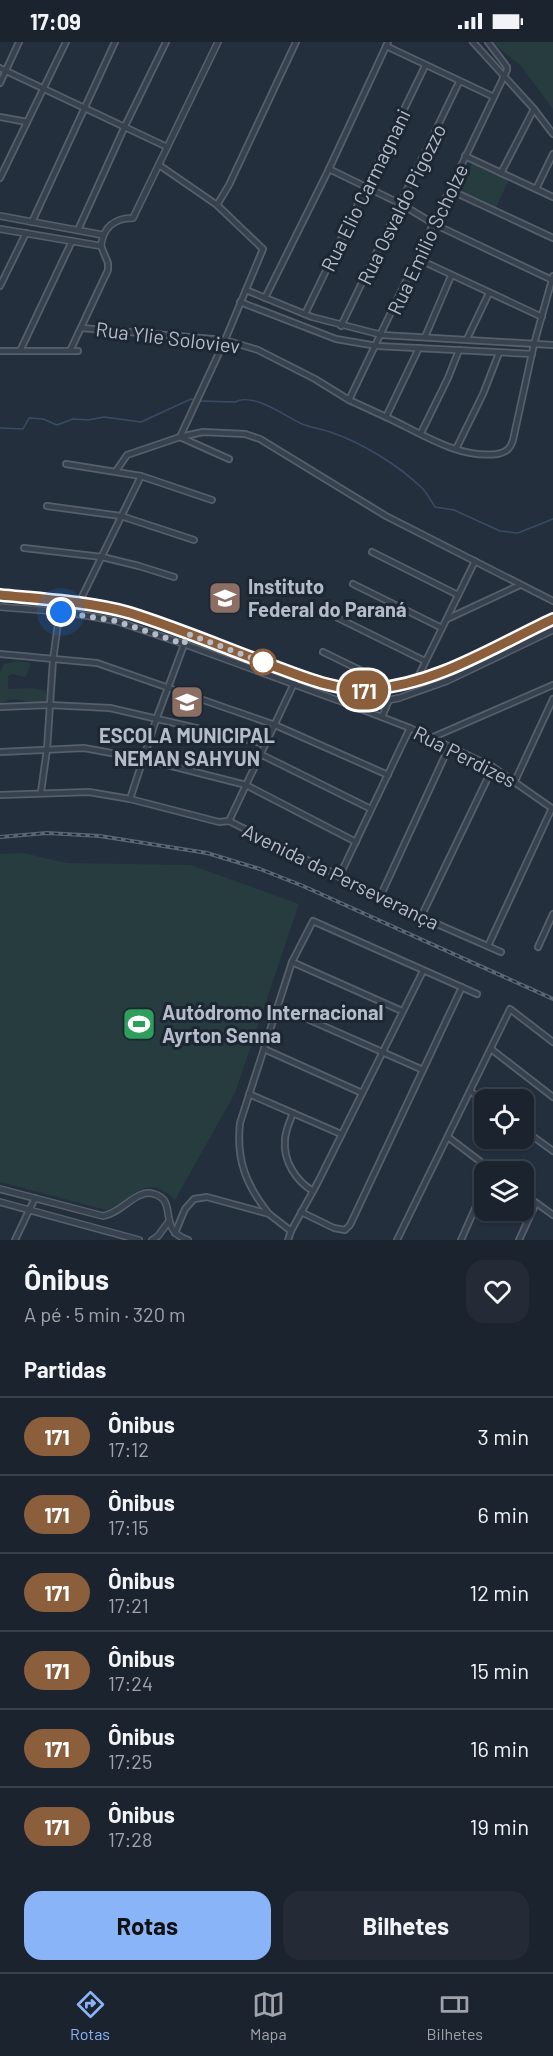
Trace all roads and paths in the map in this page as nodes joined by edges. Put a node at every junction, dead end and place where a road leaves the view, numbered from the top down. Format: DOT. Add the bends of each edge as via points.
graph roads {
  1 [pos="19,42"];
  2 [pos="58,42"];
  3 [pos="115,42"];
  4 [pos="166,42"];
  5 [pos="218,42"];
  6 [pos="296,42"];
  7 [pos="488,42"];
  8 [pos="476,43"];
  9 [pos="65,44"];
  10 [pos="387,44"];
  11 [pos="425,66"];
  12 [pos="3,69"];
  13 [pos="504,78"];
  14 [pos="459,82"];
  15 [pos="0,83"];
  16 [pos="44,89"];
  17 [pos="494,97"];
  18 [pos="84,107"];
  19 [pos="534,109"];
  20 [pos="0,117"];
  21 [pos="27,122"];
  22 [pos="125,126"];
  23 [pos="553,134"];
  24 [pos="167,147"];
  25 [pos="553,154"];
  26 [pos="465,156"];
  27 [pos="159,165"];
  28 [pos="3,166"];
  29 [pos="329,169"];
  30 [pos="501,173"];
  31 [pos="0,178"];
  32 [pos="367,187"];
  33 [pos="536,189"];
  34 [pos="450,190"];
  35 [pos="553,197"];
  36 [pos="401,204"];
  37 [pos="217,205"];
  38 [pos="0,216"];
  39 [pos="32,222"];
  40 [pos="434,224"];
  41 [pos="0,229"];
  42 [pos="78,230"];
  43 [pos="88,232"];
  44 [pos="26,233"];
  45 [pos="104,235"];
  46 [pos="553,238"];
  47 [pos="72,241"];
  48 [pos="85,243"];
  49 [pos="102,246"];
  50 [pos="418,260"];
  51 [pos="452,276"];
  52 [pos="553,278"];
  53 [pos="0,286"];
  54 [pos="246,290"];
  55 [pos="489,293"];
  56 [pos="265,298"];
  57 [pos="240,302"];
  58 [pos="305,314"];
  59 [pos="542,318"];
  60 [pos="341,326"];
  61 [pos="81,328"];
  62 [pos="382,335"];
  63 [pos="425,337"];
  64 [pos="467,339"];
  65 [pos="225,340"];
  66 [pos="534,344"];
  67 [pos="553,345"];
  68 [pos="377,346"];
  69 [pos="419,348"];
  70 [pos="459,350"];
  71 [pos="0,351"];
  72 [pos="20,351"];
  73 [pos="70,351"];
  74 [pos="78,351"];
  75 [pos="499,352"];
  76 [pos="532,354"];
  77 [pos="350,400"];
  78 [pos="386,417"];
  79 [pos="421,433"];
  80 [pos="180,437"];
  81 [pos="456,449"];
  82 [pos="229,459"];
  83 [pos="66,464"];
  84 [pos="116,471"];
  85 [pos="141,476"];
  86 [pos="212,500"];
  87 [pos="47,506"];
  88 [pos="122,516"];
  89 [pos="194,540"];
  90 [pos="24,548"];
  91 [pos="372,552"];
  92 [pos="102,557"];
  93 [pos="475,561"];
  94 [pos="174,577"];
  95 [pos="353,584"];
  96 [pos="520,585"];
  97 [pos="0,595"];
  98 [pos="458,595"];
  99 [pos="61,601"];
  100 [pos="553,601"];
  101 [pos="79,604"];
  102 [pos="0,607"];
  103 [pos="61,612"];
  104 [pos="338,618"];
  105 [pos="447,619"];
  106 [pos="553,619"];
  107 [pos="442,628"];
  108 [pos="553,630"];
  109 [pos="188,634"];
  110 [pos="184,644"];
  111 [pos="323,652"];
  112 [pos="1,654"];
  113 [pos="53,660"];
  114 [pos="425,661"];
  115 [pos="0,662"];
  116 [pos="298,675"];
  117 [pos="416,681"];
  118 [pos="295,684"];
  119 [pos="553,685"];
  120 [pos="169,687"];
  121 [pos="394,687"];
  122 [pos="553,699"];
  123 [pos="337,700"];
  124 [pos="389,700"];
  125 [pos="50,705"];
  126 [pos="0,707"];
  127 [pos="157,717"];
  128 [pos="382,717"];
  129 [pos="275,725"];
  130 [pos="410,728"];
  131 [pos="431,738"];
  132 [pos="265,744"];
  133 [pos="449,747"];
  134 [pos="47,749"];
  135 [pos="0,752"];
  136 [pos="260,754"];
  137 [pos="144,759"];
  138 [pos="493,767"];
  139 [pos="388,775"];
  140 [pos="515,781"];
  141 [pos="246,785"];
  142 [pos="41,792"];
  143 [pos="0,795"];
  144 [pos="130,799"];
  145 [pos="371,809"];
  146 [pos="553,809"];
  147 [pos="229,822"];
  148 [pos="356,842"];
  149 [pos="339,877"];
  150 [pos="380,897"];
  151 [pos="553,914"];
  152 [pos="421,917"];
  153 [pos="546,930"];
  154 [pos="553,934"];
  155 [pos="488,946"];
  156 [pos="538,947"];
  157 [pos="501,952"];
  158 [pos="292,962"];
  159 [pos="423,971"];
  160 [pos="462,987"];
  161 [pos="477,994"];
  162 [pos="278,1006"];
  163 [pos="402,1011"];
  164 [pos="553,1042"];
  165 [pos="264,1049"];
  166 [pos="491,1049"];
  167 [pos="382,1052"];
  168 [pos="423,1070"];
  169 [pos="470,1091"];
  170 [pos="362,1093"];
  171 [pos="249,1094"];
  172 [pos="474,1094"];
  173 [pos="553,1097"];
  174 [pos="293,1113"];
  175 [pos="341,1134"];
  176 [pos="448,1137"];
  177 [pos="534,1137"];
  178 [pos="553,1151"];
  179 [pos="480,1161"];
  180 [pos="0,1189"];
  181 [pos="313,1191"];
  182 [pos="35,1198"];
  183 [pos="0,1202"];
  184 [pos="536,1203"];
  185 [pos="29,1210"];
  186 [pos="474,1211"];
  187 [pos="300,1212"];
  188 [pos="269,1214"];
  189 [pos="553,1215"];
  190 [pos="169,1221"];
  191 [pos="291,1230"];
  192 [pos="175,1234"];
  193 [pos="15,1240"];
  194 [pos="139,1240"];
  195 [pos="152,1240"];
  196 [pos="188,1240"];
  197 [pos="288,1240"];
  198 [pos="397,1240"];
  199 [pos="461,1240"];
  200 [pos="519,1240"];
  1 -- 12 [label="street"];
  2 -- 9 [label="street"];
  3 -- 18 [label="street"];
  4 -- 22 [label="street"];
  5 -- 24 [label="street"];
  6 -- 37 [label="street"];
  7 -- 13 [label="street" via="507,67"];
  8 -- 13 [label="street"];
  9 -- 16 [label="street"];
  10 -- 11 [label="street"];
  10 -- 29 [label="street"];
  11 -- 14 [label="street"];
  11 -- 32 [label="street, Rua Elio Carmagnani"];
  12 -- 15 [label="street"];
  12 -- 16 [label="street"];
  13 -- 17 [label="street, Rua Emilio Scholze"];
  13 -- 19 [label="street"];
  14 -- 17 [label="street"];
  14 -- 36 [label="street, Rua Osvaldo Pigozzo"];
  16 -- 18 [label="street"];
  16 -- 21 [label="street"];
  17 -- 26 [label="street, Rua Emilio Scholze"];
  18 -- 22 [label="street"];
  18 -- 39 [label="street"];
  19 -- 23 [label="street"];
  19 -- 30 [label="street"];
  20 -- 21 [label="street"];
  21 -- 28 [label="street"];
  22 -- 24 [label="street"];
  22 -- 42 [label="street"];
  24 -- 27 [label="street"];
  25 -- 33 [label="street"];
  26 -- 30 [label="street"];
  26 -- 34 [label="street, Rua Emilio Scholze"];
  27 -- 37 [label="street"];
  27 -- 45 [label="street" via="136,220 114,222"];
  28 -- 31 [label="street"];
  29 -- 32 [label="street"];
  29 -- 56 [label="street"];
  30 -- 33 [label="street"];
  32 -- 36 [label="street"];
  32 -- 58 [label="street, Rua Elio Carmagnani"];
  33 -- 35 [label="street"];
  34 -- 40 [label="street, Rua Emilio Scholze"];
  34 -- 46 [label="street"];
  36 -- 40 [label="street"];
  36 -- 60 [label="street, Rua Osvaldo Pigozzo"];
  37 -- 54 [label="street" via="263,249"];
  38 -- 39 [label="street"];
  39 -- 42 [label="street"];
  40 -- 50 [label="street, Rua Emilio Scholze"];
  40 -- 52 [label="street"];
  41 -- 44 [label="street"];
  42 -- 43 [label="street"];
  43 -- 45 [label="street"];
  43 -- 48 [label="street"];
  44 -- 47 [label="street"];
  44 -- 53 [label="street"];
  45 -- 49 [label="street"];
  47 -- 48 [label="street"];
  47 -- 72 [label="street"];
  48 -- 49 [label="street"];
  49 -- 61 [label="street" via="108,270"];
  50 -- 51 [label="street"];
  50 -- 62 [label="street, Rua Emilio Scholze"];
  51 -- 55 [label="street"];
  51 -- 63 [label="street"];
  52 -- 59 [label="street"];
  54 -- 56 [label="street"];
  54 -- 57 [label="street"];
  55 -- 59 [label="street"];
  55 -- 64 [label="street"];
  56 -- 58 [label="street"];
  57 -- 65 [label="street"];
  57 -- 68 [label="street" via="336,339"];
  58 -- 60 [label="street"];
  59 -- 66 [label="street"];
  60 -- 62 [label="street"];
  61 -- 65 [label="street, Rua Ylie Soloviev"];
  61 -- 73 [label="street"];
  62 -- 63 [label="street"];
  62 -- 68 [label="street, Rua Emilio Scholze"];
  63 -- 64 [label="street"];
  64 -- 66 [label="street"];
  65 -- 77 [label="street, Rua Ylie Soloviev" via="258,350"];
  65 -- 80 [label="street"];
  66 -- 67 [label="street"];
  66 -- 76 [label="street"];
  68 -- 69 [label="street"];
  68 -- 77 [label="street, Rua Emilio Scholze"];
  69 -- 70 [label="street"];
  69 -- 78 [label="street"];
  70 -- 75 [label="street"];
  70 -- 79 [label="street"];
  71 -- 72 [label="street"];
  72 -- 73 [label="street"];
  73 -- 74 [label="street"];
  75 -- 76 [label="street"];
  75 -- 81 [label="street"];
  76 -- 81 [label="street, Rua Ylie Soloviev" via="509,449 484,455"];
  77 -- 78 [label="street, Rua Ylie Soloviev"];
  78 -- 79 [label="street, Rua Ylie Soloviev"];
  79 -- 81 [label="street, Rua Ylie Soloviev"];
  80 -- 82 [label="street"];
  80 -- 84 [label="street" via="127,455"];
  80 -- 93 [label="street" via="203,432 245,434 260,439 386,516"];
  83 -- 84 [label="street"];
  84 -- 85 [label="street"];
  85 -- 86 [label="street"];
  85 -- 88 [label="street"];
  87 -- 88 [label="street"];
  88 -- 89 [label="street"];
  88 -- 92 [label="street"];
  90 -- 92 [label="street"];
  91 -- 98 [label="street"];
  92 -- 94 [label="street"];
  92 -- 101 [label="street"];
  93 -- 96 [label="street"];
  93 -- 98 [label="street"];
  95 -- 107 [label="street"];
  96 -- 100 [label="street"];
  96 -- 105 [label="street"];
  97 -- 99 [label="street"];
  98 -- 105 [label="street"];
  99 -- 101 [label="street"];
  99 -- 103 [label="street"];
  101 -- 109 [label="street" via="129,613"];
  102 -- 103 [label="street"];
  103 -- 110 [label="street" via="116,621"];
  103 -- 113 [label="street"];
  104 -- 114 [label="street"];
  105 -- 107 [label="street"];
  106 -- 117 [label="street"];
  107 -- 114 [label="street"];
  108 -- 124 [label="street" via="447,681"];
  109 -- 110 [label="street"];
  109 -- 116 [label="street"];
  110 -- 118 [label="street"];
  110 -- 120 [label="street"];
  111 -- 121 [label="street"];
  112 -- 113 [label="street"];
  112 -- 115 [label="street"];
  113 -- 120 [label="street" via="97,663"];
  113 -- 125 [label="street"];
  114 -- 117 [label="street"];
  116 -- 118 [label="street"];
  116 -- 121 [label="street" via="349,689"];
  117 -- 121 [label="street"];
  118 -- 123 [label="street"];
  118 -- 129 [label="street"];
  119 -- 131 [label="street"];
  120 -- 127 [label="street"];
  120 -- 129 [label="street"];
  122 -- 140 [label="street"];
  123 -- 124 [label="street"];
  123 -- 128 [label="street, Rua Perdizes"];
  124 -- 128 [label="street"];
  125 -- 126 [label="street"];
  125 -- 127 [label="street" via="110,708"];
  125 -- 134 [label="street"];
  127 -- 132 [label="street"];
  127 -- 137 [label="street"];
  128 -- 130 [label="street, Rua Perdizes"];
  129 -- 132 [label="street"];
  129 -- 139 [label="street"];
  130 -- 131 [label="street, Rua Perdizes"];
  130 -- 139 [label="street"];
  131 -- 133 [label="street, Rua Perdizes"];
  132 -- 136 [label="street"];
  133 -- 138 [label="street, Rua Perdizes"];
  133 -- 150 [label="street"];
  134 -- 135 [label="street"];
  134 -- 137 [label="street" via="84,748"];
  134 -- 142 [label="street"];
  136 -- 141 [label="street"];
  136 -- 145 [label="street"];
  137 -- 141 [label="street"];
  137 -- 144 [label="street"];
  138 -- 140 [label="street, Rua Perdizes"];
  138 -- 152 [label="street"];
  139 -- 145 [label="street"];
  140 -- 146 [label="street, Rua Perdizes"];
  141 -- 147 [label="street"];
  141 -- 148 [label="street"];
  142 -- 143 [label="street, Avenida da Perseverança"];
  142 -- 144 [label="street, Avenida da Perseverança" via="88,792"];
  144 -- 147 [label="street, Avenida da Perseverança"];
  145 -- 148 [label="street"];
  146 -- 155 [label="street"];
  147 -- 149 [label="street, Avenida da Perseverança"];
  148 -- 149 [label="street"];
  149 -- 150 [label="street, Avenida da Perseverança"];
  150 -- 152 [label="street, Avenida da Perseverança"];
  151 -- 153 [label="street"];
  152 -- 155 [label="street, Avenida da Perseverança"];
  153 -- 154 [label="street"];
  153 -- 156 [label="street"];
  155 -- 157 [label="street, Avenida da Perseverança"];
  158 -- 159 [label="street" via="313,921"];
  158 -- 162 [label="street"];
  158 -- 163 [label="street"];
  159 -- 160 [label="street"];
  159 -- 163 [label="street"];
  160 -- 161 [label="street"];
  160 -- 168 [label="street"];
  162 -- 165 [label="street"];
  162 -- 167 [label="street"];
  163 -- 167 [label="street"];
  164 -- 166 [label="street" via="510,1009"];
  165 -- 170 [label="street"];
  165 -- 171 [label="street"];
  166 -- 169 [label="street"];
  166 -- 173 [label="street"];
  167 -- 168 [label="street"];
  167 -- 170 [label="street"];
  168 -- 187 [label="street" via="350,1225 345,1230 334,1228"];
  169 -- 172 [label="street"];
  169 -- 176 [label="street"];
  170 -- 175 [label="street"];
  171 -- 174 [label="street"];
  171 -- 188 [label="street" via="240,1123 238,1149 250,1187"];
  174 -- 175 [label="street"];
  174 -- 181 [label="street" via="285,1140 287,1161 293,1173"];
  175 -- 181 [label="street"];
  176 -- 179 [label="street"];
  176 -- 198 [label="street"];
  177 -- 178 [label="street"];
  180 -- 182 [label="street"];
  181 -- 187 [label="street"];
  182 -- 185 [label="street"];
  182 -- 190 [label="street" via="103,1216 116,1213 140,1195 157,1194 168,1207"];
  183 -- 185 [label="street"];
  184 -- 189 [label="street"];
  184 -- 200 [label="street"];
  185 -- 193 [label="street"];
  185 -- 194 [label="street"];
  186 -- 199 [label="street"];
  187 -- 191 [label="street"];
  188 -- 191 [label="street"];
  188 -- 192 [label="street" via="207,1197 194,1199 184,1209"];
  190 -- 192 [label="street"];
  190 -- 195 [label="street"];
  191 -- 197 [label="street"];
  192 -- 196 [label="street"];
}
